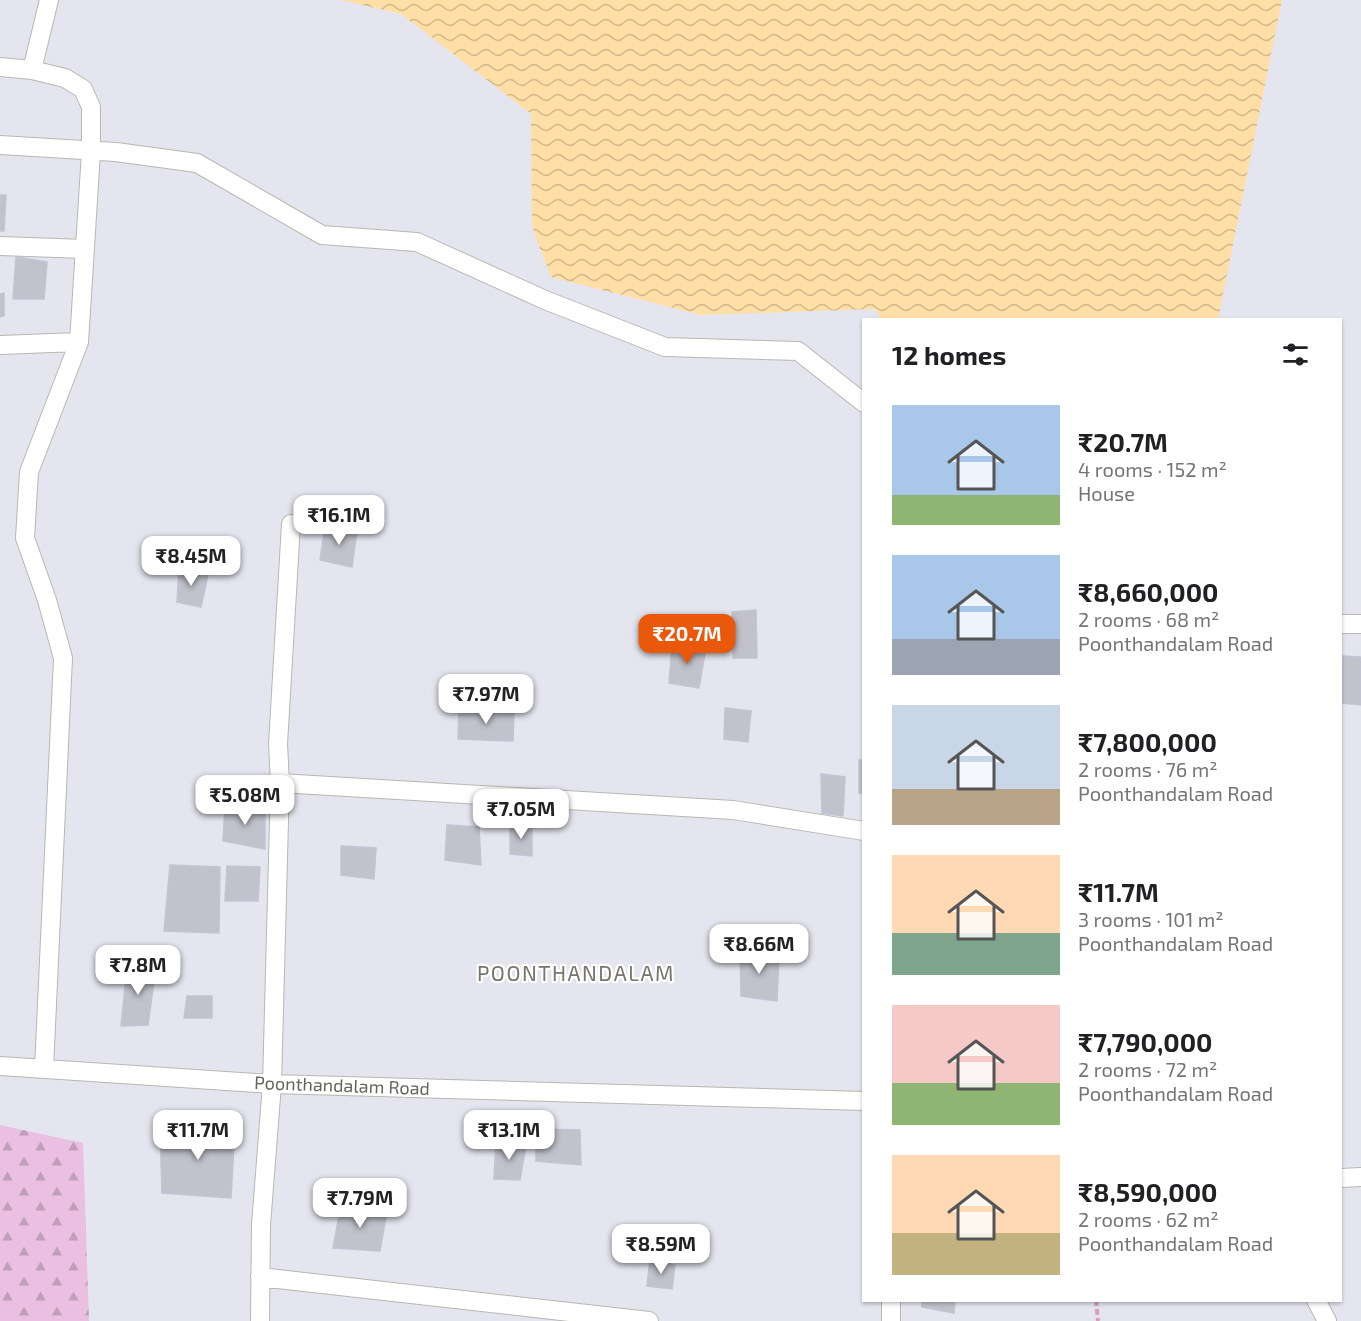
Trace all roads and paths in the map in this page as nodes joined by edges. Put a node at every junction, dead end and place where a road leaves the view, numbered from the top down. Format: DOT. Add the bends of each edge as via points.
graph roads {
  1 [pos="49,0"];
  2 [pos="0,67"];
  3 [pos="33,70"];
  4 [pos="0,145"];
  5 [pos="92,152"];
  6 [pos="0,246"];
  7 [pos="85,249"];
  8 [pos="79,342"];
  9 [pos="0,345"];
  10 [pos="862,401"];
  11 [pos="291,524"];
  12 [pos="1342,624"];
  13 [pos="1361,624"];
  14 [pos="280,783"];
  15 [pos="862,831"];
  16 [pos="0,1066"];
  17 [pos="44,1069"];
  18 [pos="272,1084"];
  19 [pos="862,1101"];
  20 [pos="1361,1177"];
  21 [pos="1342,1178"];
  22 [pos="260,1276"];
  23 [pos="891,1302"];
  24 [pos="1096,1302"];
  25 [pos="1317,1302"];
  26 [pos="260,1321"];
  27 [pos="650,1321"];
  28 [pos="891,1321"];
  29 [pos="1098,1321"];
  30 [pos="1327,1321"];
  1 -- 3 [label="street"];
  2 -- 3 [label="street"];
  3 -- 5 [label="street" via="65,78 83,89 92,107"];
  4 -- 5 [label="street"];
  5 -- 7 [label="street"];
  5 -- 10 [label="street" via="197,163 322,234 417,242 545,300 665,347 798,351"];
  6 -- 7 [label="street"];
  7 -- 8 [label="street"];
  8 -- 9 [label="street"];
  8 -- 17 [label="street" via="29,472 25,538 63,658"];
  11 -- 14 [label="street" via="278,744"];
  12 -- 13 [label="street"];
  14 -- 15 [label="street" via="733,810"];
  14 -- 18 [label="street"];
  16 -- 17 [label="street, Poonthandalam Road"];
  17 -- 18 [label="street, Poonthandalam Road"];
  18 -- 19 [label="street, Poonthandalam Road"];
  18 -- 22 [label="street"];
  20 -- 21 [label="street"];
  22 -- 26 [label="street"];
  22 -- 27 [label="street"];
  23 -- 28 [label="street"];
  24 -- 29 [label="path"];
  25 -- 30 [label="street"];
}
